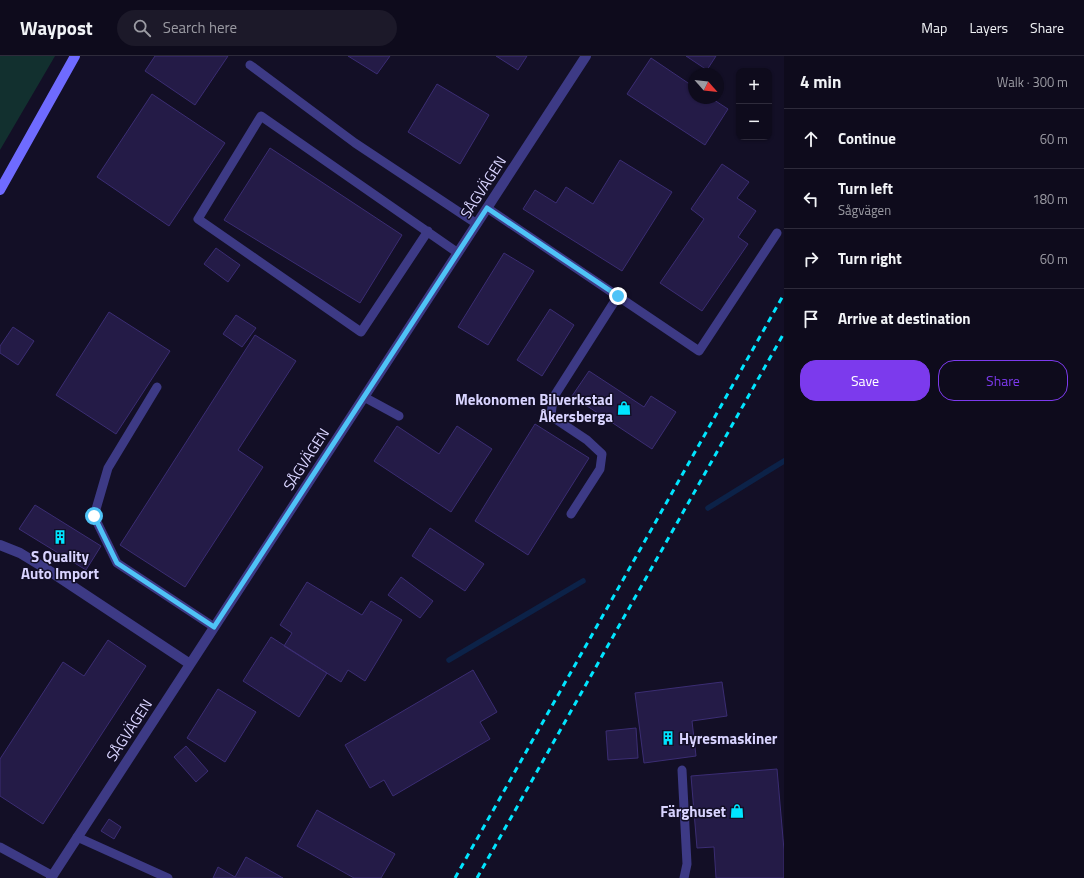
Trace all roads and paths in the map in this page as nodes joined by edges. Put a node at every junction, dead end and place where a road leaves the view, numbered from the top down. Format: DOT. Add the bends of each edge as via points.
graph roads {
  1 [pos="75,56"];
  2 [pos="586,56"];
  3 [pos="250,65"];
  4 [pos="0,190"];
  5 [pos="487,208"];
  6 [pos="477,224"];
  7 [pos="428,231"];
  8 [pos="777,233"];
  9 [pos="458,253"];
  10 [pos="618,296"];
  11 [pos="157,387"];
  12 [pos="364,397"];
  13 [pos="399,416"];
  14 [pos="571,514"];
  15 [pos="0,545"];
  16 [pos="214,627"];
  17 [pos="190,664"];
  18 [pos="682,770"];
  19 [pos="77,837"];
  20 [pos="0,847"];
  21 [pos="52,877"];
  22 [pos="168,878"];
  23 [pos="684,878"];
  1 -- 4 [label="street"];
  2 -- 5 [label="street, SÅGVÄGEN"];
  3 -- 6 [label="lane" via="355,143"];
  5 -- 6 [label="street, SÅGVÄGEN"];
  5 -- 10 [label="lane"];
  6 -- 9 [label="street, SÅGVÄGEN"];
  7 -- 7 [label="lane" via="361,332 198,219 261,116"];
  7 -- 9 [label="lane"];
  8 -- 10 [label="lane" via="699,351"];
  9 -- 12 [label="street, SÅGVÄGEN"];
  10 -- 14 [label="lane" via="553,398 551,416 587,440 602,454 600,469"];
  11 -- 16 [label="lane" via="108,468 94,516 117,563"];
  12 -- 13 [label="lane"];
  12 -- 16 [label="street, SÅGVÄGEN"];
  15 -- 17 [label="street" via="20,553 48,570"];
  16 -- 17 [label="street, SÅGVÄGEN"];
  17 -- 19 [label="street, SÅGVÄGEN"];
  18 -- 23 [label="lane" via="687,864"];
  19 -- 21 [label="street, SÅGVÄGEN"];
  19 -- 22 [label="lane"];
  20 -- 21 [label="lane"];
}
